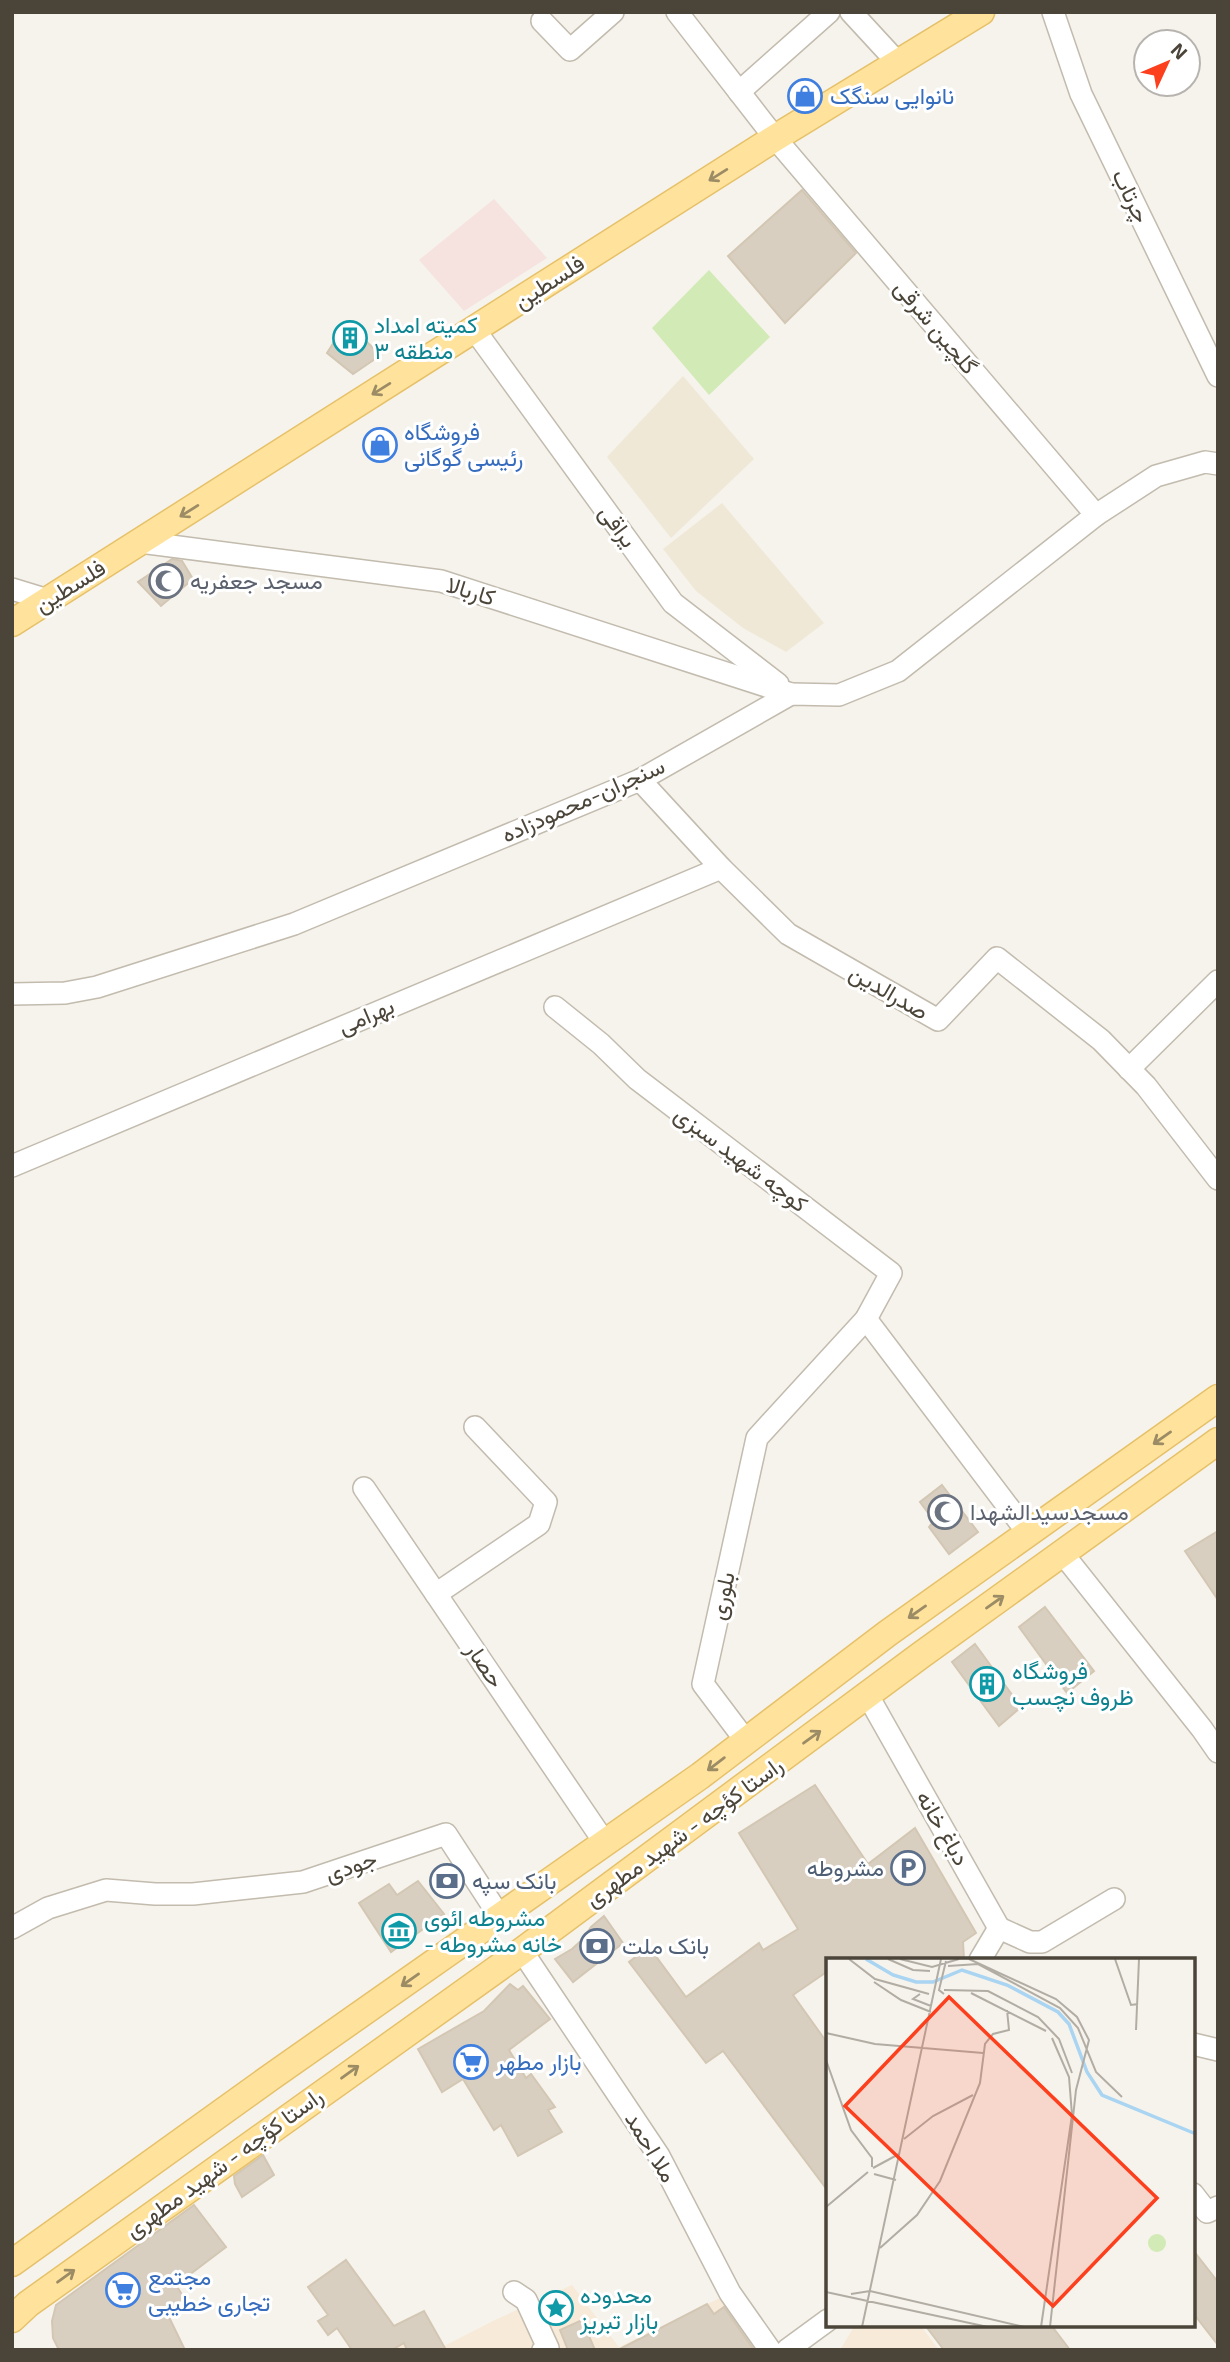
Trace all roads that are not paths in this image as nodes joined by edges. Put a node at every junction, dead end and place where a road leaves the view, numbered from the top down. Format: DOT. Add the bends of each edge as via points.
graph roads {
  1 [pos="613,12"];
  2 [pos="677,12"];
  3 [pos="851,12"];
  4 [pos="981,12"];
  5 [pos="1053,12"];
  6 [pos="815,17"];
  7 [pos="542,21"];
  8 [pos="898,63"];
  9 [pos="739,92"];
  10 [pos="775,138"];
  11 [pos="474,330"];
  12 [pos="1218,376"];
  13 [pos="1218,464"];
  14 [pos="1096,515"];
  15 [pos="140,542"];
  16 [pos="12,589"];
  17 [pos="48,600"];
  18 [pos="12,623"];
  19 [pos="791,694"];
  20 [pos="640,780"];
  21 [pos="721,868"];
  22 [pos="1218,981"];
  23 [pos="12,994"];
  24 [pos="555,1007"];
  25 [pos="1129,1069"];
  26 [pos="12,1166"];
  27 [pos="1218,1179"];
  28 [pos="866,1319"];
  29 [pos="1218,1398"];
  30 [pos="475,1427"];
  31 [pos="757,1438"];
  32 [pos="1218,1441"];
  33 [pos="364,1488"];
  34 [pos="1028,1533"];
  35 [pos="1063,1553"];
  36 [pos="436,1594"];
  37 [pos="868,1696"];
  38 [pos="746,1741"];
  39 [pos="1218,1752"];
  40 [pos="605,1843"];
  41 [pos="1114,1899"];
  42 [pos="500,1917"];
  43 [pos="12,1928"];
  44 [pos="999,1928"];
  45 [pos="522,1951"];
  46 [pos="981,1958"];
  47 [pos="1195,2045"];
  48 [pos="1218,2050"];
  49 [pos="1195,2196"];
  50 [pos="1214,2216"];
  51 [pos="12,2263"];
  52 [pos="514,2292"];
  53 [pos="12,2319"];
  54 [pos="826,2321"];
  55 [pos="543,2350"];
  56 [pos="770,2350"];
  57 [pos="787,2350"];
  1 -- 7 [label="street" via="570,50"];
  2 -- 9 [label="street, گلچین شرقی"];
  3 -- 8 [label="street"];
  4 -- 8 [label="main road, فلسطین"];
  5 -- 12 [label="street, چرتاب" via="1081,94"];
  6 -- 9 [label="street"];
  8 -- 10 [label="main road, فلسطین"];
  9 -- 10 [label="street, گلچین شرقی"];
  10 -- 11 [label="main road, فلسطین, one-way"];
  10 -- 14 [label="street, گلچین شرقی"];
  11 -- 15 [label="main road, فلسطین, one-way"];
  11 -- 19 [label="street, یراقی" via="673,603"];
  13 -- 14 [label="street" via="1156,476"];
  14 -- 19 [label="street" via="898,671 839,695"];
  15 -- 17 [label="main road, فلسطین"];
  15 -- 19 [label="street, کاربالا" via="441,581"];
  16 -- 17 [label="street"];
  17 -- 18 [label="main road, فلسطین"];
  19 -- 20 [label="street, سنجران-محمودزاده"];
  20 -- 21 [label="street, صدرالدین"];
  20 -- 23 [label="street, سنجران-محمودزاده" via="294,924 97,987"];
  21 -- 25 [label="street, صدرالدین" via="788,934 938,1020 997,958 1101,1040"];
  21 -- 26 [label="street, بهرامی"];
  22 -- 25 [label="street"];
  24 -- 28 [label="street, کوچه شهید سبزی" via="637,1079 891,1273"];
  25 -- 27 [label="street, صدرالدین"];
  28 -- 31 [label="street, کوچه شهید سبزی"];
  28 -- 34 [label="street"];
  29 -- 34 [label="main road, راستا کؤچه - شهید مطهری, one-way"];
  30 -- 36 [label="street" via="546,1502 539,1524"];
  31 -- 38 [label="street, بلوری" via="703,1684"];
  32 -- 35 [label="main road, راستا کؤچه - شهید مطهری"];
  33 -- 36 [label="street, حصار"];
  34 -- 38 [label="main road, راستا کؤچه - شهید مطهری, one-way"];
  37 -- 35 [label="main road, راستا کؤچه - شهید مطهری, one-way"];
  35 -- 39 [label="street"];
  36 -- 40 [label="street, حصار"];
  37 -- 44 [label="street, دباغ خانه"];
  45 -- 37 [label="main road, راستا کؤچه - شهید مطهری, one-way"];
  38 -- 40 [label="main road, راستا کؤچه - شهید مطهری, one-way"];
  40 -- 42 [label="main road, راستا کؤچه - شهید مطهری"];
  41 -- 44 [label="street" via="1042,1942 1030,1942"];
  42 -- 43 [label="street, جودی" via="446,1834 303,1882 193,1894 106,1890 48,1908"];
  42 -- 45 [label="main road"];
  42 -- 51 [label="main road, راستا کؤچه - شهید مطهری, one-way"];
  44 -- 46 [label="street"];
  53 -- 45 [label="main road, راستا کؤچه - شهید مطهری, one-way"];
  45 -- 56 [label="street, ملا احمد" via="659,2156 730,2293"];
  47 -- 48 [label="street"];
  49 -- 50 [label="street"];
  52 -- 55 [label="street" via="526,2300 548,2348"];
  54 -- 57 [label="street"];
}
